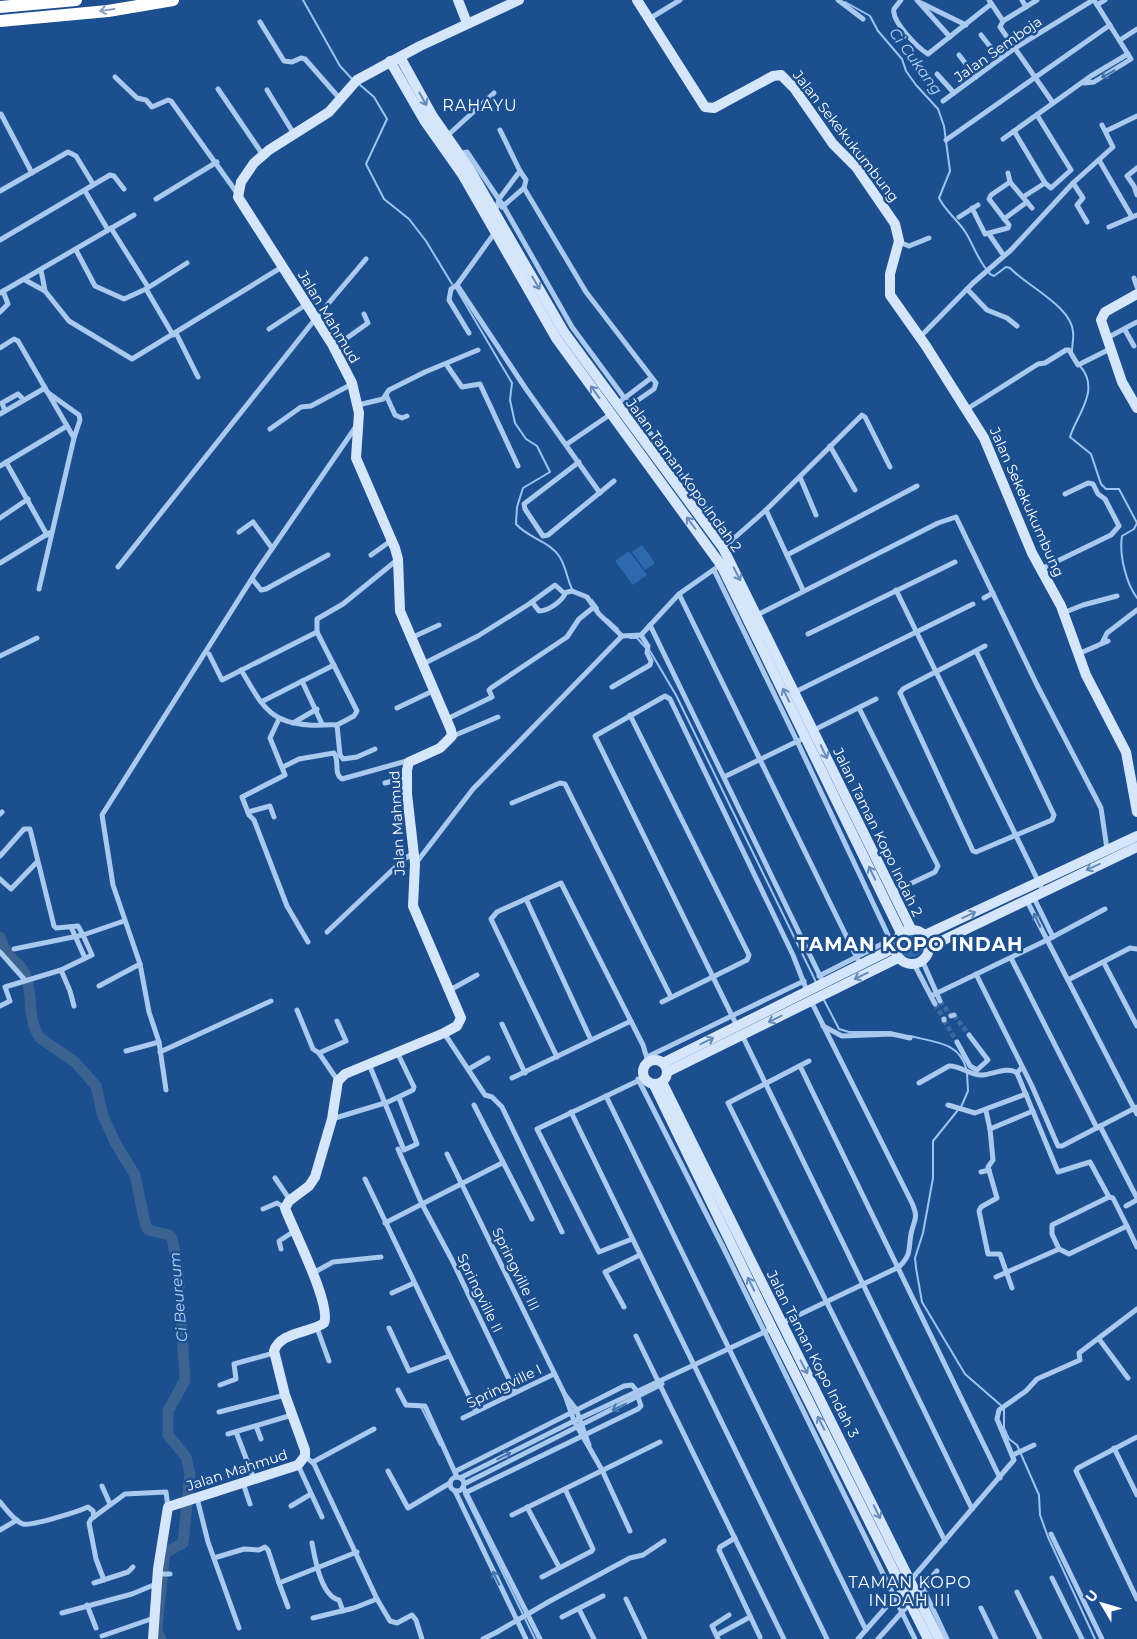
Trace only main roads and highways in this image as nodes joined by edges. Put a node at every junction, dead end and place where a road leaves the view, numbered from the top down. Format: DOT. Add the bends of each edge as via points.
graph roads {
  1 [pos="76,0"];
  2 [pos="173,0"];
  3 [pos="458,0"];
  4 [pos="519,0"];
  5 [pos="637,0"];
  6 [pos="0,7"];
  7 [pos="0,20"];
  8 [pos="467,24"];
  9 [pos="395,59"];
  10 [pos="428,117"];
  11 [pos="520,264"];
  12 [pos="1137,294"];
  13 [pos="1137,408"];
  14 [pos="738,599"];
  15 [pos="806,736"];
  16 [pos="837,790"];
  17 [pos="1137,812"];
  18 [pos="1137,836"];
  19 [pos="1137,847"];
  20 [pos="1035,892"];
  21 [pos="906,931"];
  22 [pos="924,935"];
  23 [pos="929,946"];
  24 [pos="896,953"];
  25 [pos="815,988"];
  26 [pos="662,1075"];
  27 [pos="773,1328"];
  28 [pos="153,1639"];
  29 [pos="928,1639"];
  30 [pos="939,1639"];
  1 -- 6 [label="highway"];
  2 -- 7 [label="highway, one-way" via="98,12"];
  3 -- 8 [label="main road"];
  4 -- 8 [label="main road"];
  5 -- 17 [label="main road, Jalan Sekekukumbung" via="707,108 726,103 773,76 781,75 788,80 818,125 871,187 895,224 899,242 890,274 890,295 984,438 1063,613 1086,674 1126,752"];
  8 -- 9 [label="main road"];
  9 -- 10 [label="main road, Jalan Taman Kopo Indah 2"];
  9 -- 28 [label="main road, Jalan Mahmud" via="355,81 329,112 263,155 242,179 238,193 332,344 352,383 359,422 356,458 392,540 398,562 399,608 452,736 440,748 413,759 407,766 407,777 415,864 414,909 461,1018 457,1026 444,1033 345,1074 338,1081 332,1119 315,1177 310,1186 288,1204 293,1232 313,1273 326,1315 324,1323 317,1328 282,1340 274,1353 285,1395 309,1459 168,1507"];
  10 -- 11 [label="main road, Jalan Taman Kopo Indah 2"];
  10 -- 11 [label="main road, Jalan Taman Kopo Indah 2" via="446,136 498,208"];
  14 -- 11 [label="main road, Jalan Taman Kopo Indah 2, one-way" via="556,338"];
  11 -- 14 [label="main road, Jalan Taman Kopo Indah 2, one-way" via="564,332 695,501 723,548"];
  12 -- 13 [label="main road" via="1102,315 1106,338 1122,382"];
  14 -- 15 [label="main road, Jalan Taman Kopo Indah 2"];
  14 -- 15 [label="main road, Jalan Taman Kopo Indah 2" via="757,615 794,692"];
  15 -- 16 [label="main road, Jalan Taman Kopo Indah 2"];
  16 -- 21 [label="main road, Jalan Taman Kopo Indah 2" via="893,892"];
  21 -- 16 [label="main road, Jalan Taman Kopo Indah 2, one-way" via="887,904"];
  18 -- 20 [label="main road, Jalan Taman Kopo Indah 2" via="1108,849"];
  19 -- 20 [label="main road, Jalan Taman Kopo Indah 2, one-way"];
  22 -- 20 [label="main road, Jalan Taman Kopo Indah 2, one-way"];
  20 -- 23 [label="main road, Jalan Taman Kopo Indah 2"];
  21 -- 22 [label="main road, Jalan Taman Kopo Indah 2"];
  21 -- 24 [label="main road, Jalan Taman Kopo Indah 2" via="896,940"];
  22 -- 23 [label="main road, Jalan Taman Kopo Indah 2"];
  23 -- 24 [label="main road" via="927,954 918,962 906,963"];
  24 -- 25 [label="main road, one-way"];
  24 -- 25 [label="main road" via="859,962"];
  25 -- 26 [label="main road" via="737,1026"];
  26 -- 26 [label="main road, Jalan Taman Kopo Indah 3" via="656,1060 647,1059 641,1078"];
  26 -- 27 [label="main road, Jalan Taman Kopo Indah 3"];
  26 -- 27 [label="main road, Jalan Taman Kopo Indah 3" via="728,1245"];
  29 -- 27 [label="main road, Jalan Taman Kopo Indah 3, one-way"];
  27 -- 30 [label="main road, Jalan Taman Kopo Indah 3, one-way" via="831,1418 910,1580 920,1591"];
}
